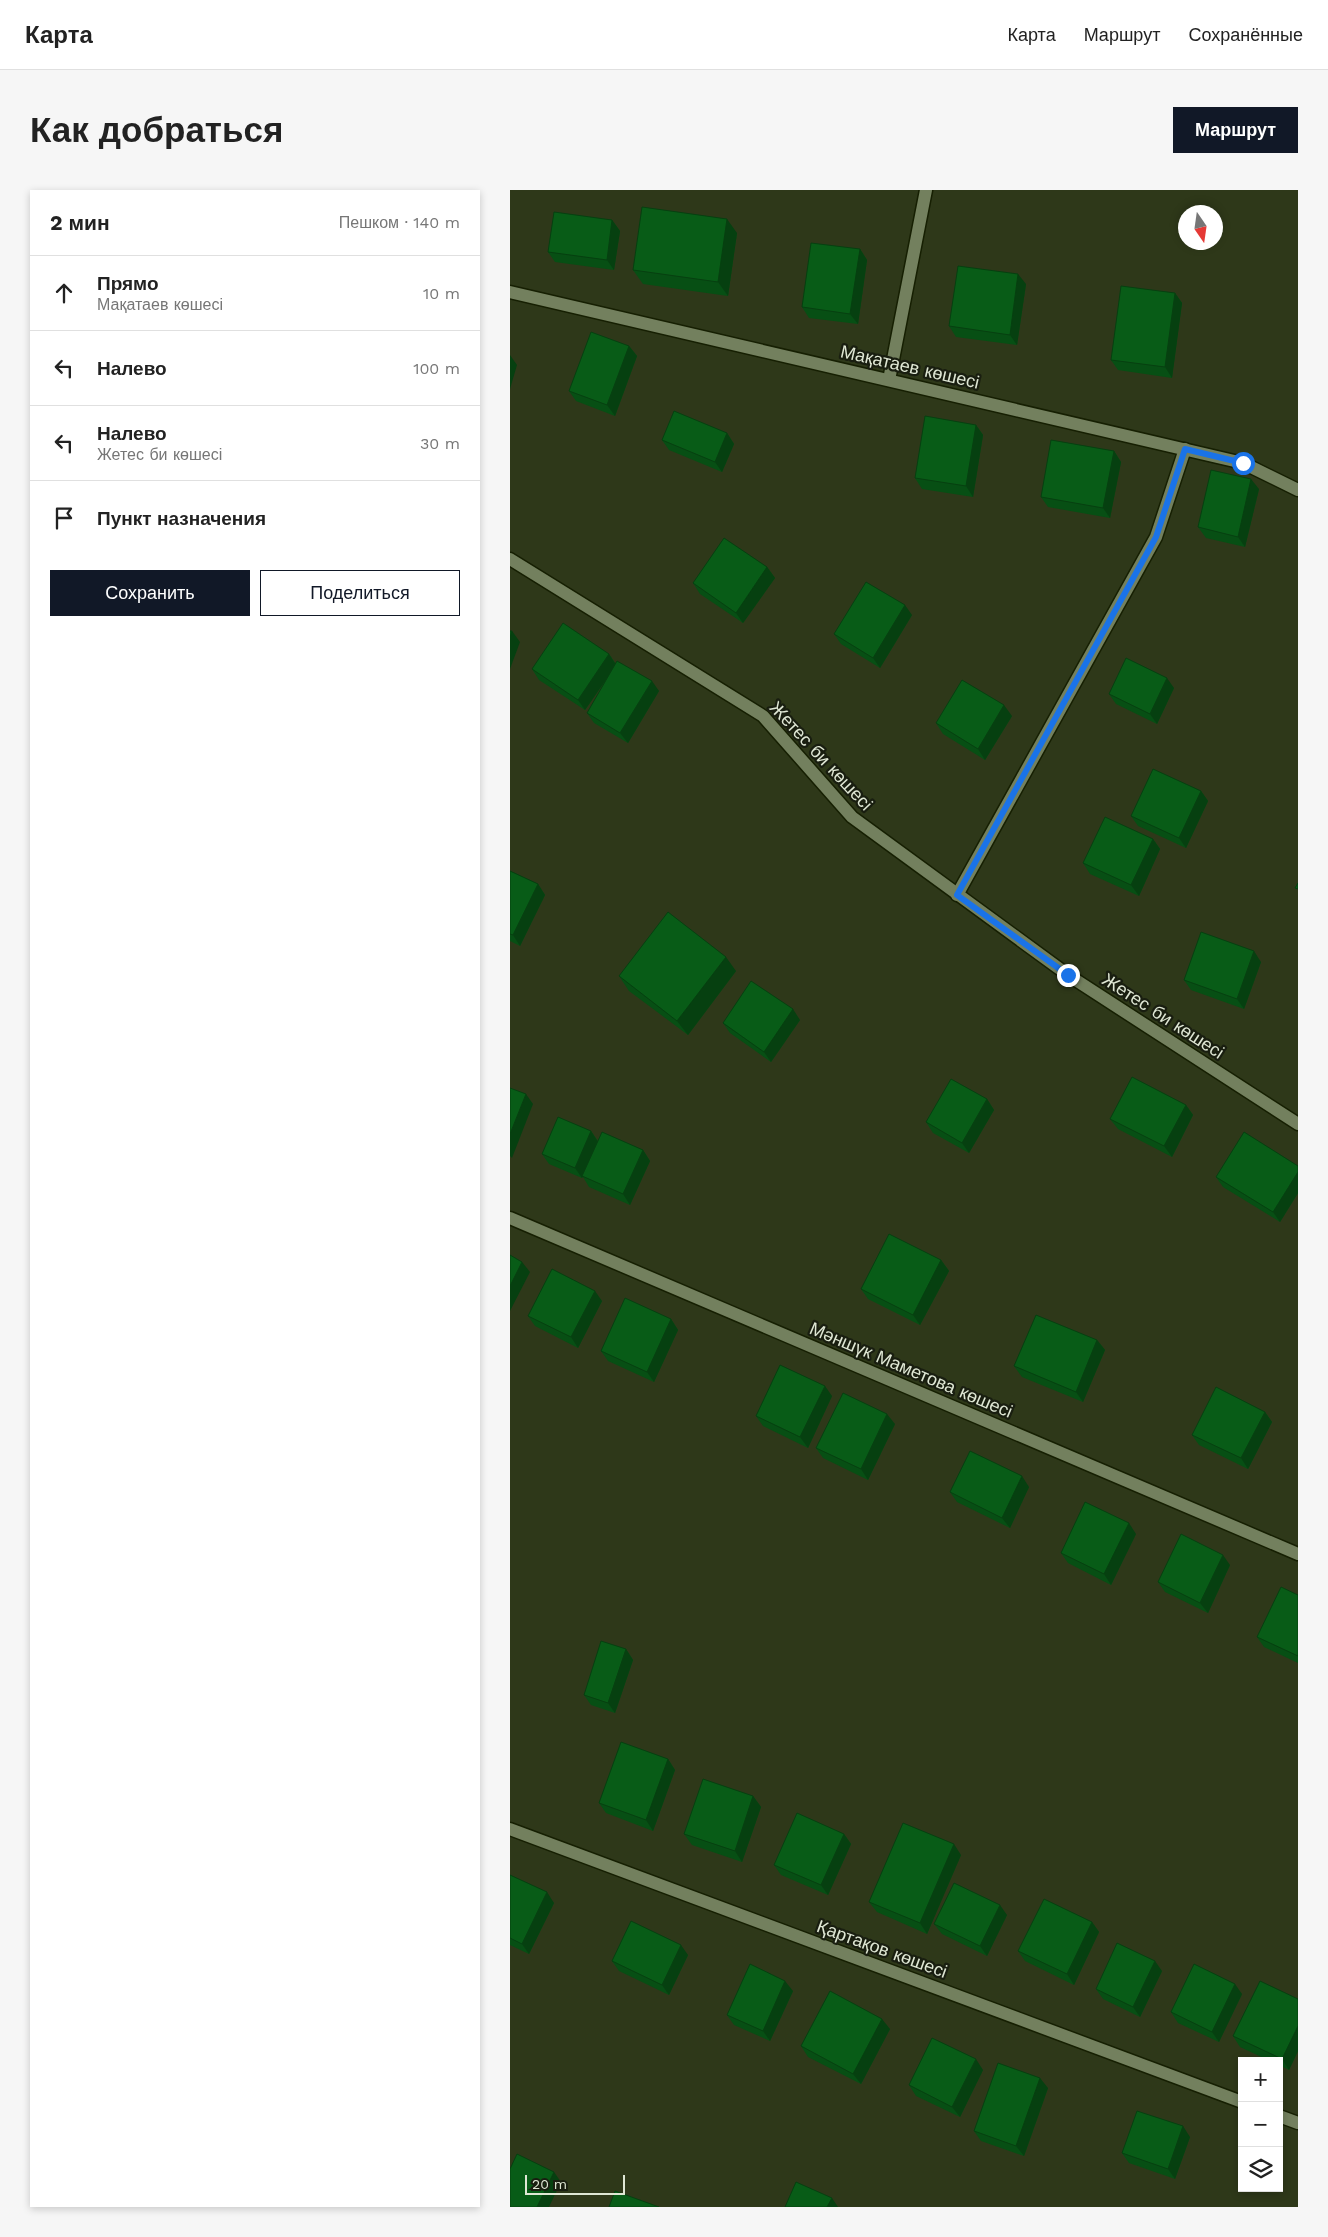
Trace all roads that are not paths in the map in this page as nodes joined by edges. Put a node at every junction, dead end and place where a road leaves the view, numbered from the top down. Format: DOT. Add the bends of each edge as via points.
graph roads {
  1 [pos="926,190"];
  2 [pos="510,292"];
  3 [pos="889,380"];
  4 [pos="1185,449"];
  5 [pos="1298,490"];
  6 [pos="510,559"];
  7 [pos="957,895"];
  8 [pos="1298,1124"];
  9 [pos="510,1218"];
  10 [pos="1298,1554"];
  11 [pos="510,1829"];
  12 [pos="1238,2101"];
  13 [pos="1283,2117"];
  14 [pos="1298,2123"];
  1 -- 3 [label="street"];
  2 -- 3 [label="street, Мақатаев көшесі"];
  3 -- 4 [label="street, Мақатаев көшесі"];
  4 -- 5 [label="street, Мақатаев көшесі" via="1243,463"];
  4 -- 7 [label="street" via="1156,537"];
  6 -- 7 [label="street, Жетес би көшесі" via="763,716 852,817"];
  7 -- 8 [label="street, Жетес би көшесі" via="1068,975"];
  9 -- 10 [label="street, Мәншүк Маметова көшесі"];
  11 -- 12 [label="street, Қартақов көшесі"];
  13 -- 14 [label="street"];
}
